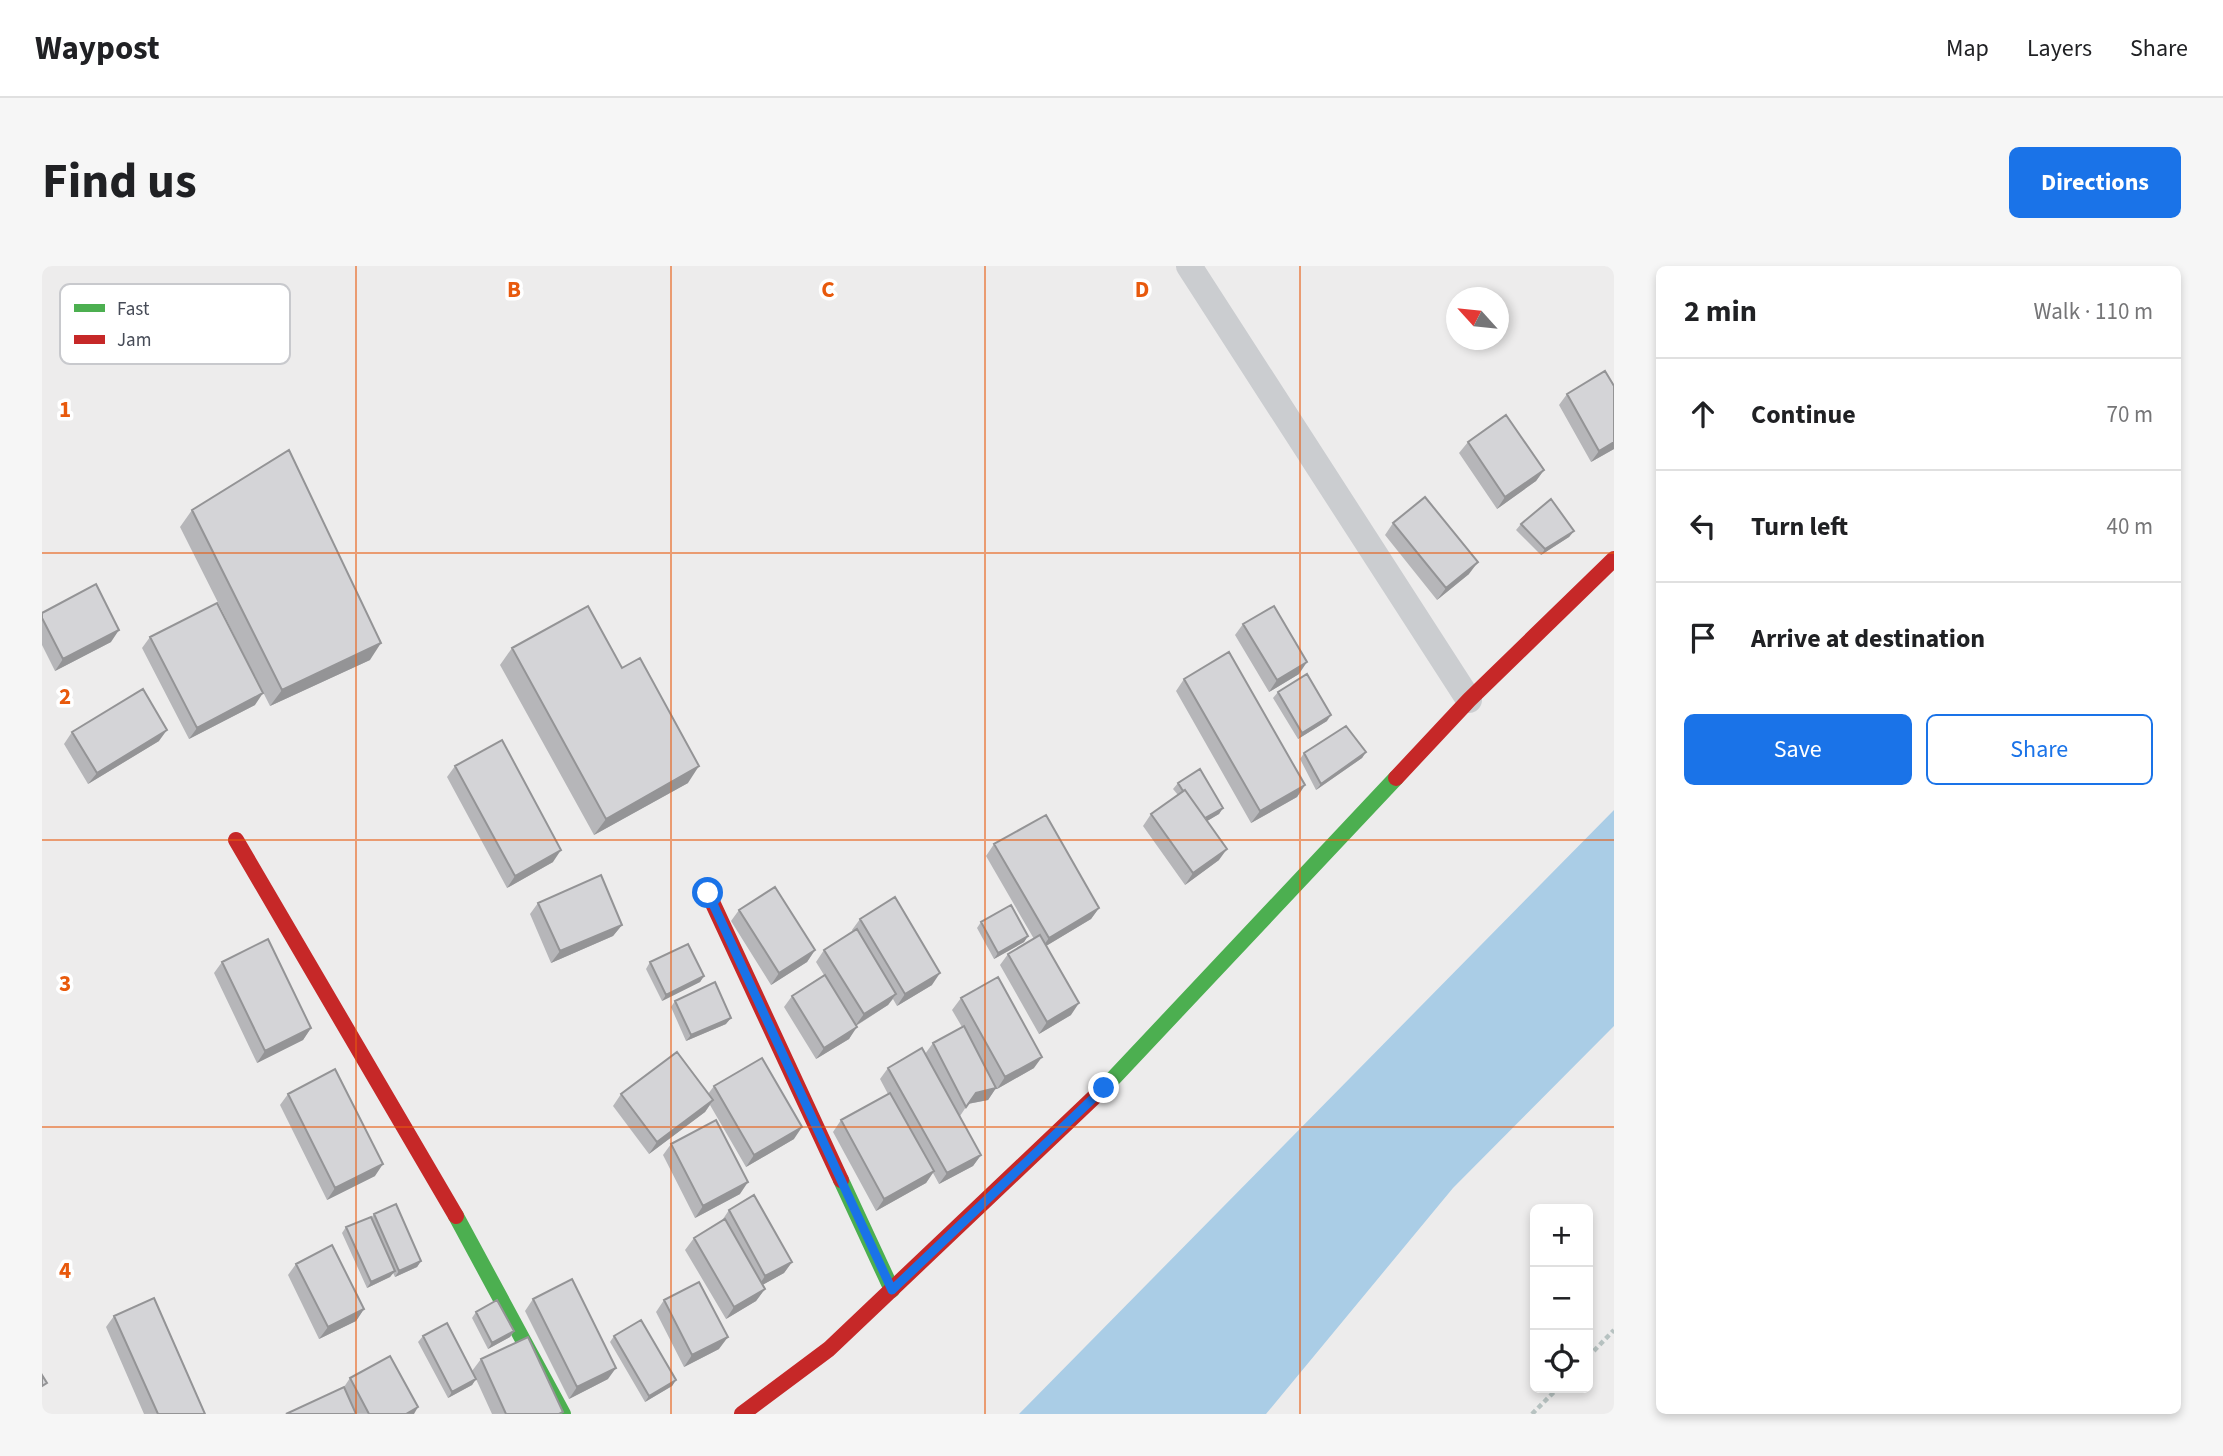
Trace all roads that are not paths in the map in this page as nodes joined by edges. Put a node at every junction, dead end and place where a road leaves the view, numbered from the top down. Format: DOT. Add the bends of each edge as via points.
graph roads {
  1 [pos="1189,266"];
  2 [pos="1614,559"];
  3 [pos="1469,700"];
  4 [pos="236,840"];
  5 [pos="708,893"];
  6 [pos="892,1290"];
  7 [pos="563,1414"];
  8 [pos="742,1414"];
  1 -- 3 [label="lane"];
  2 -- 3 [label="street"];
  3 -- 6 [label="street" via="1104,1088"];
  4 -- 7 [label="street" via="479,1255"];
  5 -- 6 [label="street"];
  6 -- 8 [label="street" via="829,1349"];
}
